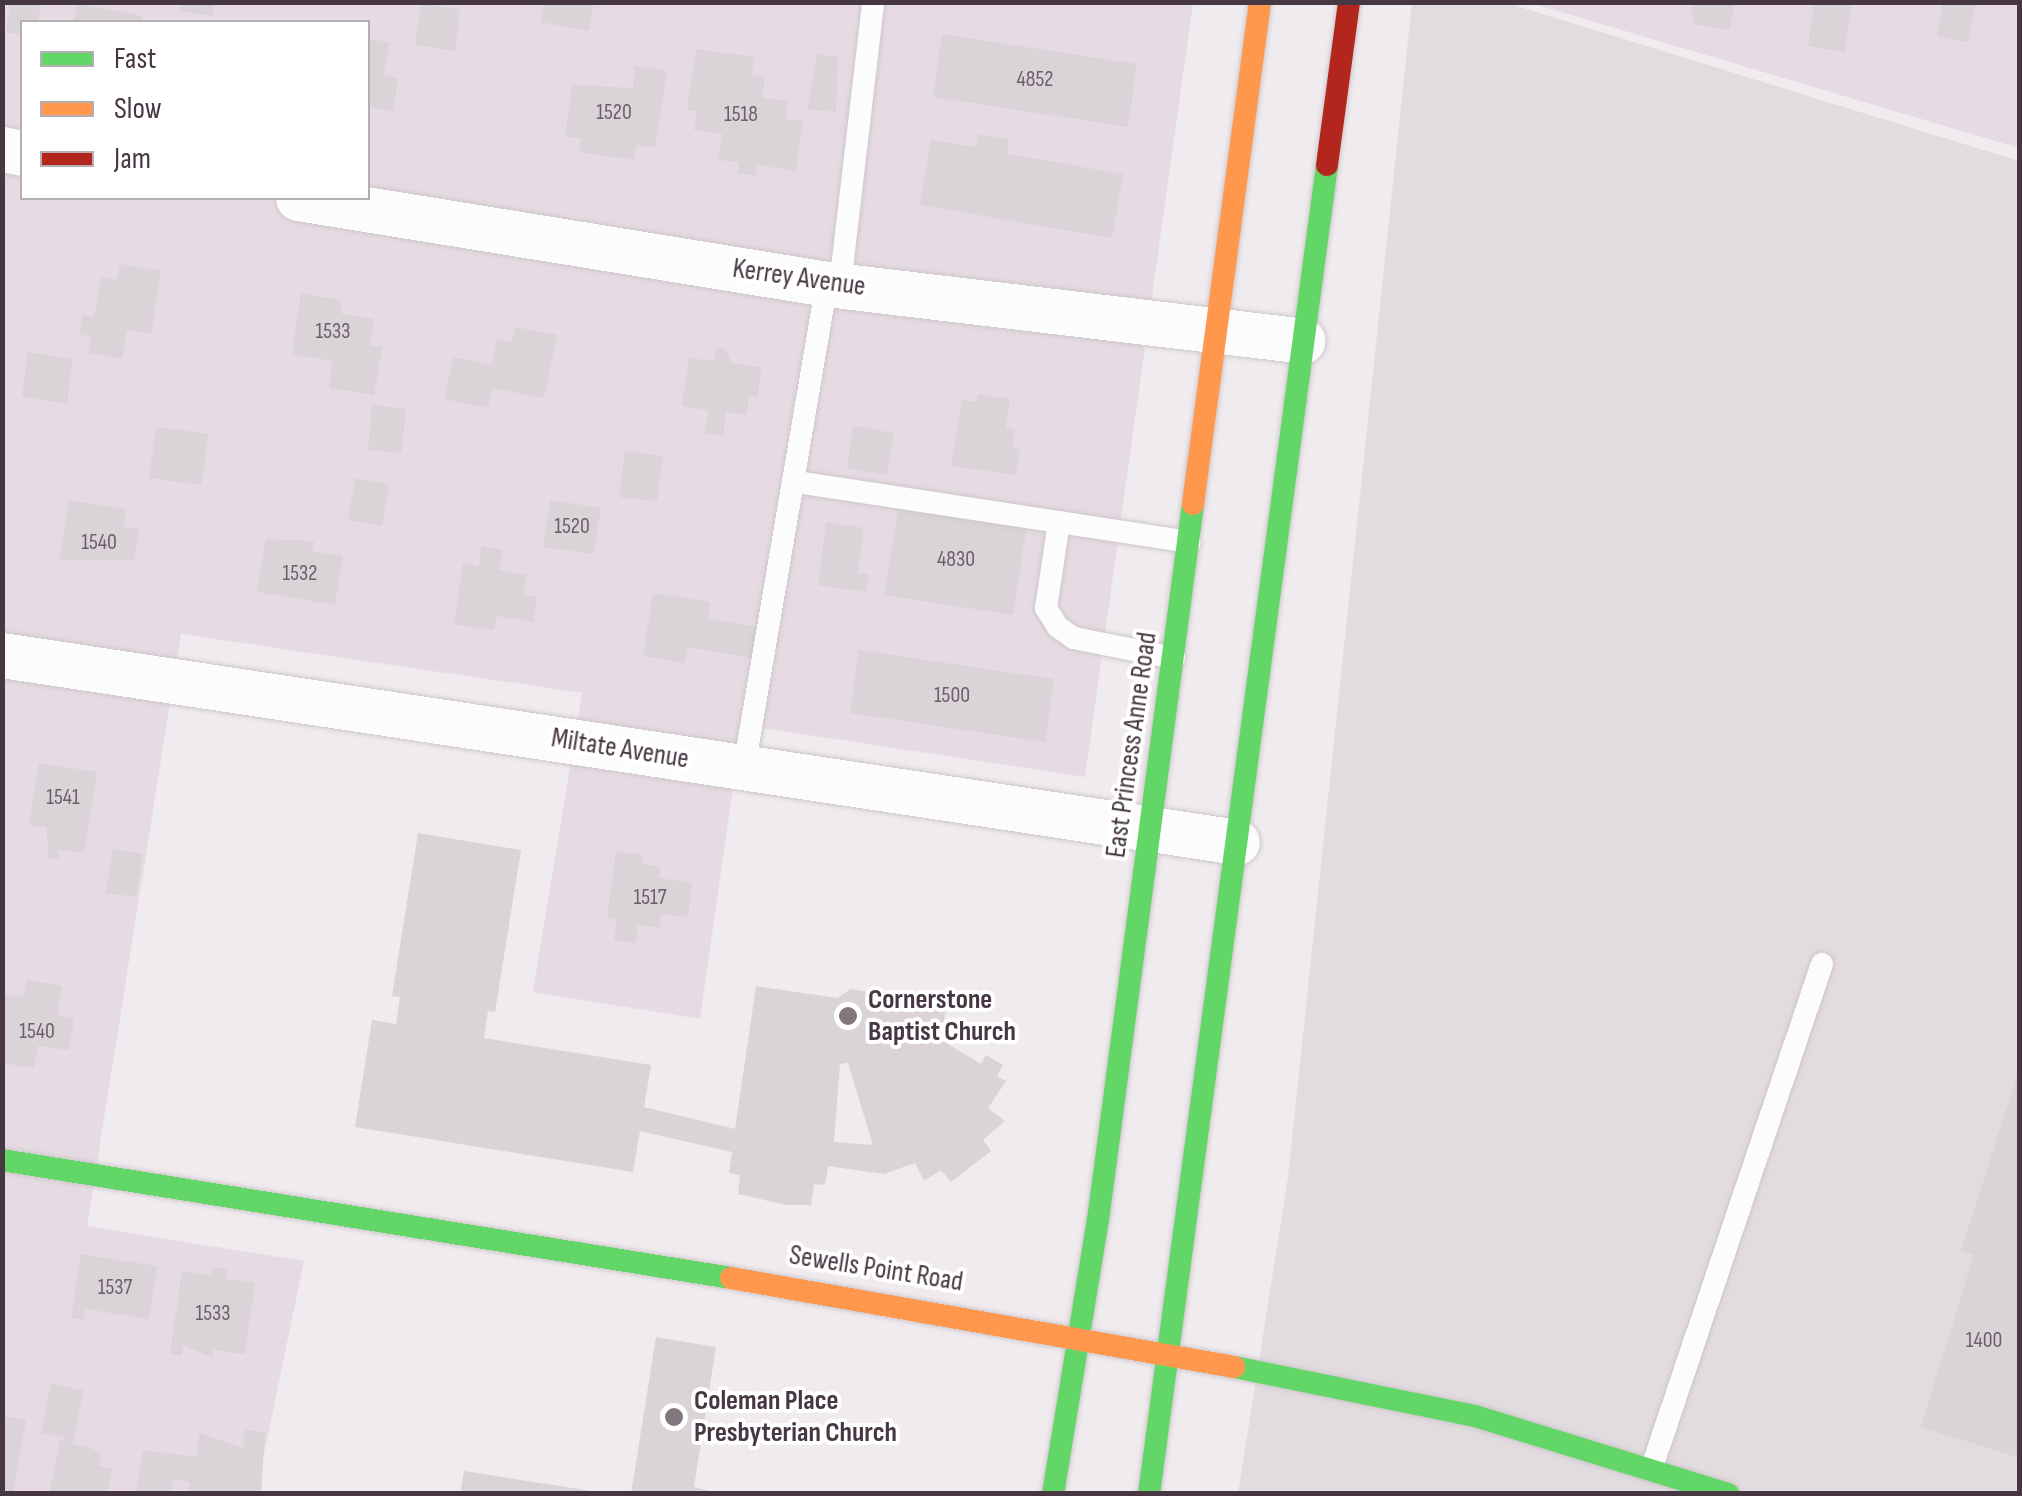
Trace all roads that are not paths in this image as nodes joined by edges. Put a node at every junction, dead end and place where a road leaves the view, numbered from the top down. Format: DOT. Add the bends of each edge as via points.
graph roads {
  1 [pos="873,2"];
  2 [pos="1260,2"];
  3 [pos="1348,2"];
  4 [pos="310,200"];
  5 [pos="834,284"];
  6 [pos="1218,328"];
  7 [pos="1303,341"];
  8 [pos="797,482"];
  9 [pos="1060,522"];
  10 [pos="1189,542"];
  11 [pos="2,655"];
  12 [pos="1174,658"];
  13 [pos="744,768"];
  14 [pos="1150,832"];
  15 [pos="1236,842"];
  16 [pos="1822,964"];
  17 [pos="2,1160"];
  18 [pos="1079,1335"];
  19 [pos="1168,1352"];
  20 [pos="1652,1466"];
  21 [pos="1053,1494"];
  22 [pos="1149,1494"];
  23 [pos="1728,1494"];
  1 -- 5 [label="lane"];
  2 -- 6 [label="main road, East Princess Anne Road"];
  3 -- 7 [label="main road"];
  4 -- 5 [label="street, Kerrey Avenue"];
  5 -- 6 [label="street, Kerrey Avenue"];
  5 -- 8 [label="lane"];
  6 -- 7 [label="street, Kerrey Avenue"];
  6 -- 10 [label="main road, East Princess Anne Road"];
  7 -- 15 [label="main road"];
  8 -- 9 [label="lane"];
  8 -- 13 [label="lane"];
  9 -- 10 [label="lane"];
  9 -- 12 [label="lane" via="1046,608 1058,627 1074,638"];
  10 -- 12 [label="main road, East Princess Anne Road"];
  11 -- 13 [label="street, Miltate Avenue"];
  12 -- 14 [label="main road, East Princess Anne Road"];
  13 -- 14 [label="street, Miltate Avenue"];
  14 -- 15 [label="street, Miltate Avenue"];
  14 -- 18 [label="main road, East Princess Anne Road"];
  15 -- 19 [label="main road"];
  16 -- 20 [label="lane"];
  17 -- 18 [label="main road, Sewells Point Road"];
  18 -- 19 [label="main road, Sewells Point Road"];
  18 -- 21 [label="main road, East Princess Anne Road"];
  19 -- 20 [label="main road, Sewells Point Road" via="1475,1416"];
  19 -- 22 [label="main road"];
  20 -- 23 [label="main road, Sewells Point Road"];
}
